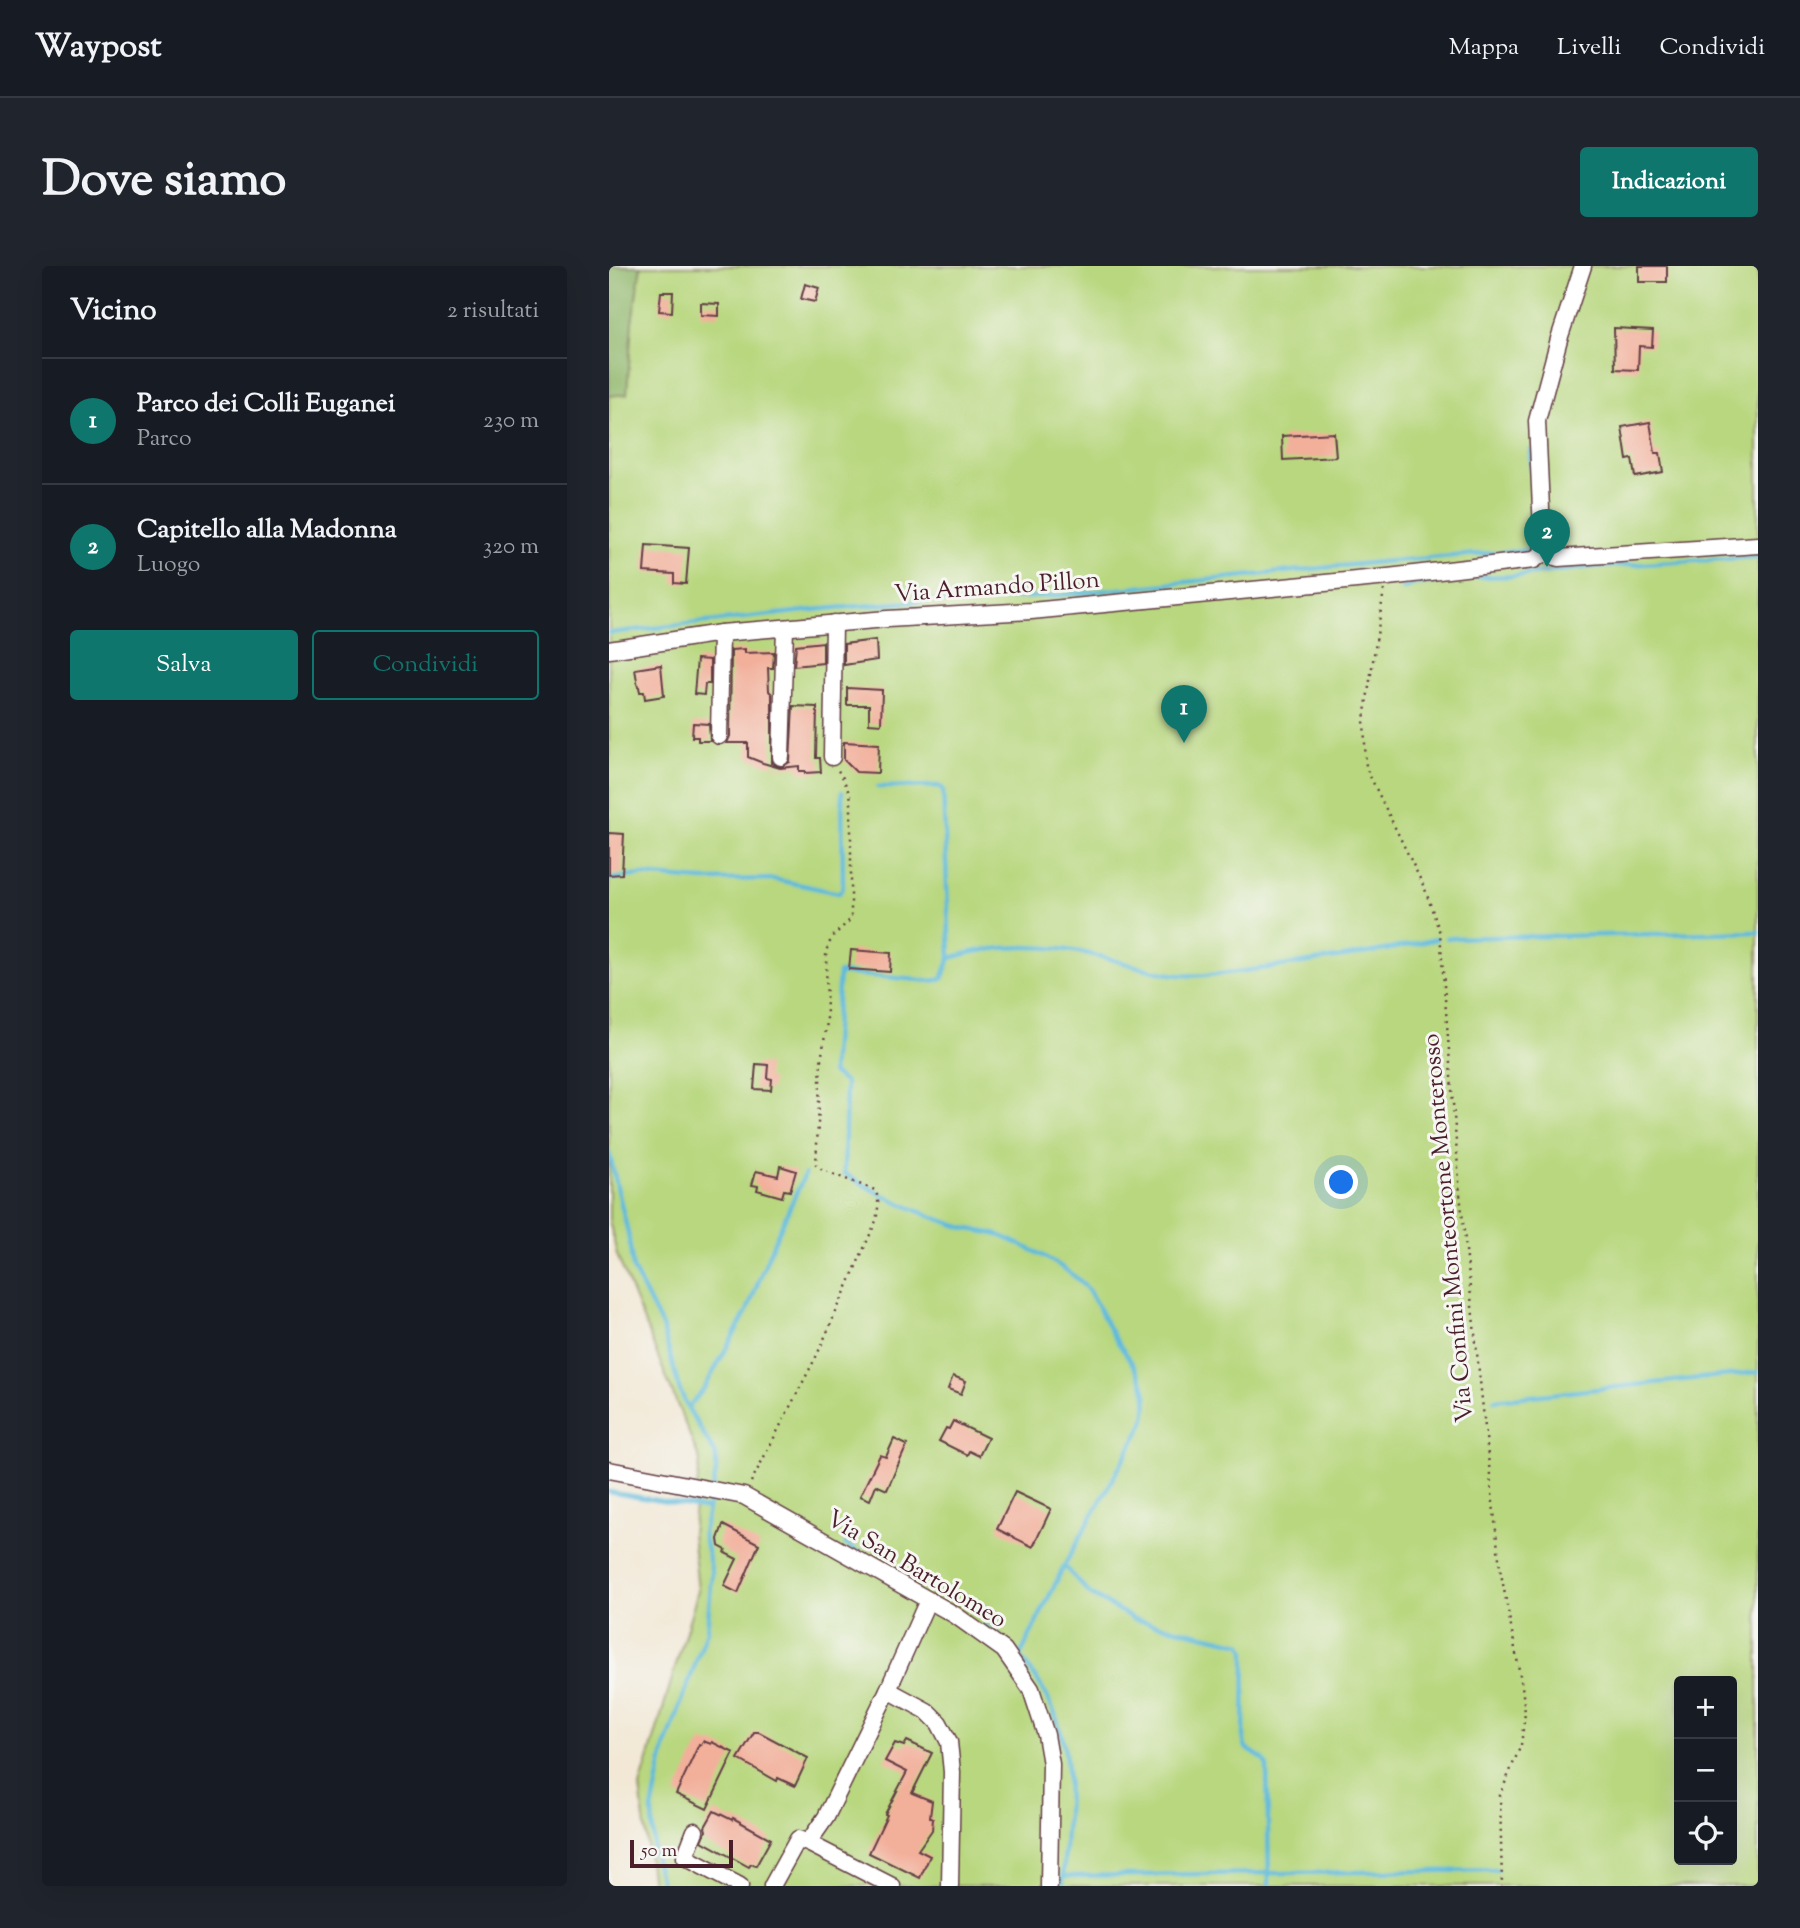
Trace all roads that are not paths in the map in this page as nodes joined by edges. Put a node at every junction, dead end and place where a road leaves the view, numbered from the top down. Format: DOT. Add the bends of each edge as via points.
graph roads {
  1 [pos="1583,266"];
  2 [pos="1758,545"];
  3 [pos="1543,553"];
  4 [pos="834,623"];
  5 [pos="785,628"];
  6 [pos="721,634"];
  7 [pos="609,650"];
  8 [pos="719,736"];
  9 [pos="781,757"];
  10 [pos="832,757"];
  11 [pos="609,1470"];
  12 [pos="928,1600"];
  13 [pos="888,1690"];
  14 [pos="695,1831"];
  15 [pos="808,1843"];
  16 [pos="740,1886"];
  17 [pos="772,1886"];
  18 [pos="892,1886"];
  19 [pos="950,1886"];
  20 [pos="1049,1886"];
  1 -- 3 [label="street" via="1537,421"];
  2 -- 3 [label="street" via="1558,558"];
  3 -- 4 [label="street, Via Armando Pillon" via="1534,560 1388,577 1031,611"];
  4 -- 5 [label="street, Via Armando Pillon"];
  4 -- 10 [label="street"];
  5 -- 6 [label="street, Via Armando Pillon"];
  5 -- 9 [label="street"];
  6 -- 7 [label="street, Via Armando Pillon"];
  6 -- 8 [label="street"];
  11 -- 12 [label="street, Via San Bartolomeo" via="744,1496"];
  12 -- 13 [label="street"];
  12 -- 20 [label="street, Via San Bartolomeo" via="1004,1650 1031,1689 1051,1764"];
  13 -- 15 [label="street" via="826,1817"];
  13 -- 19 [label="street" via="927,1711 949,1742"];
  14 -- 16 [label="street" via="685,1857"];
  15 -- 17 [label="street" via="798,1839"];
  15 -- 18 [label="street"];
}
